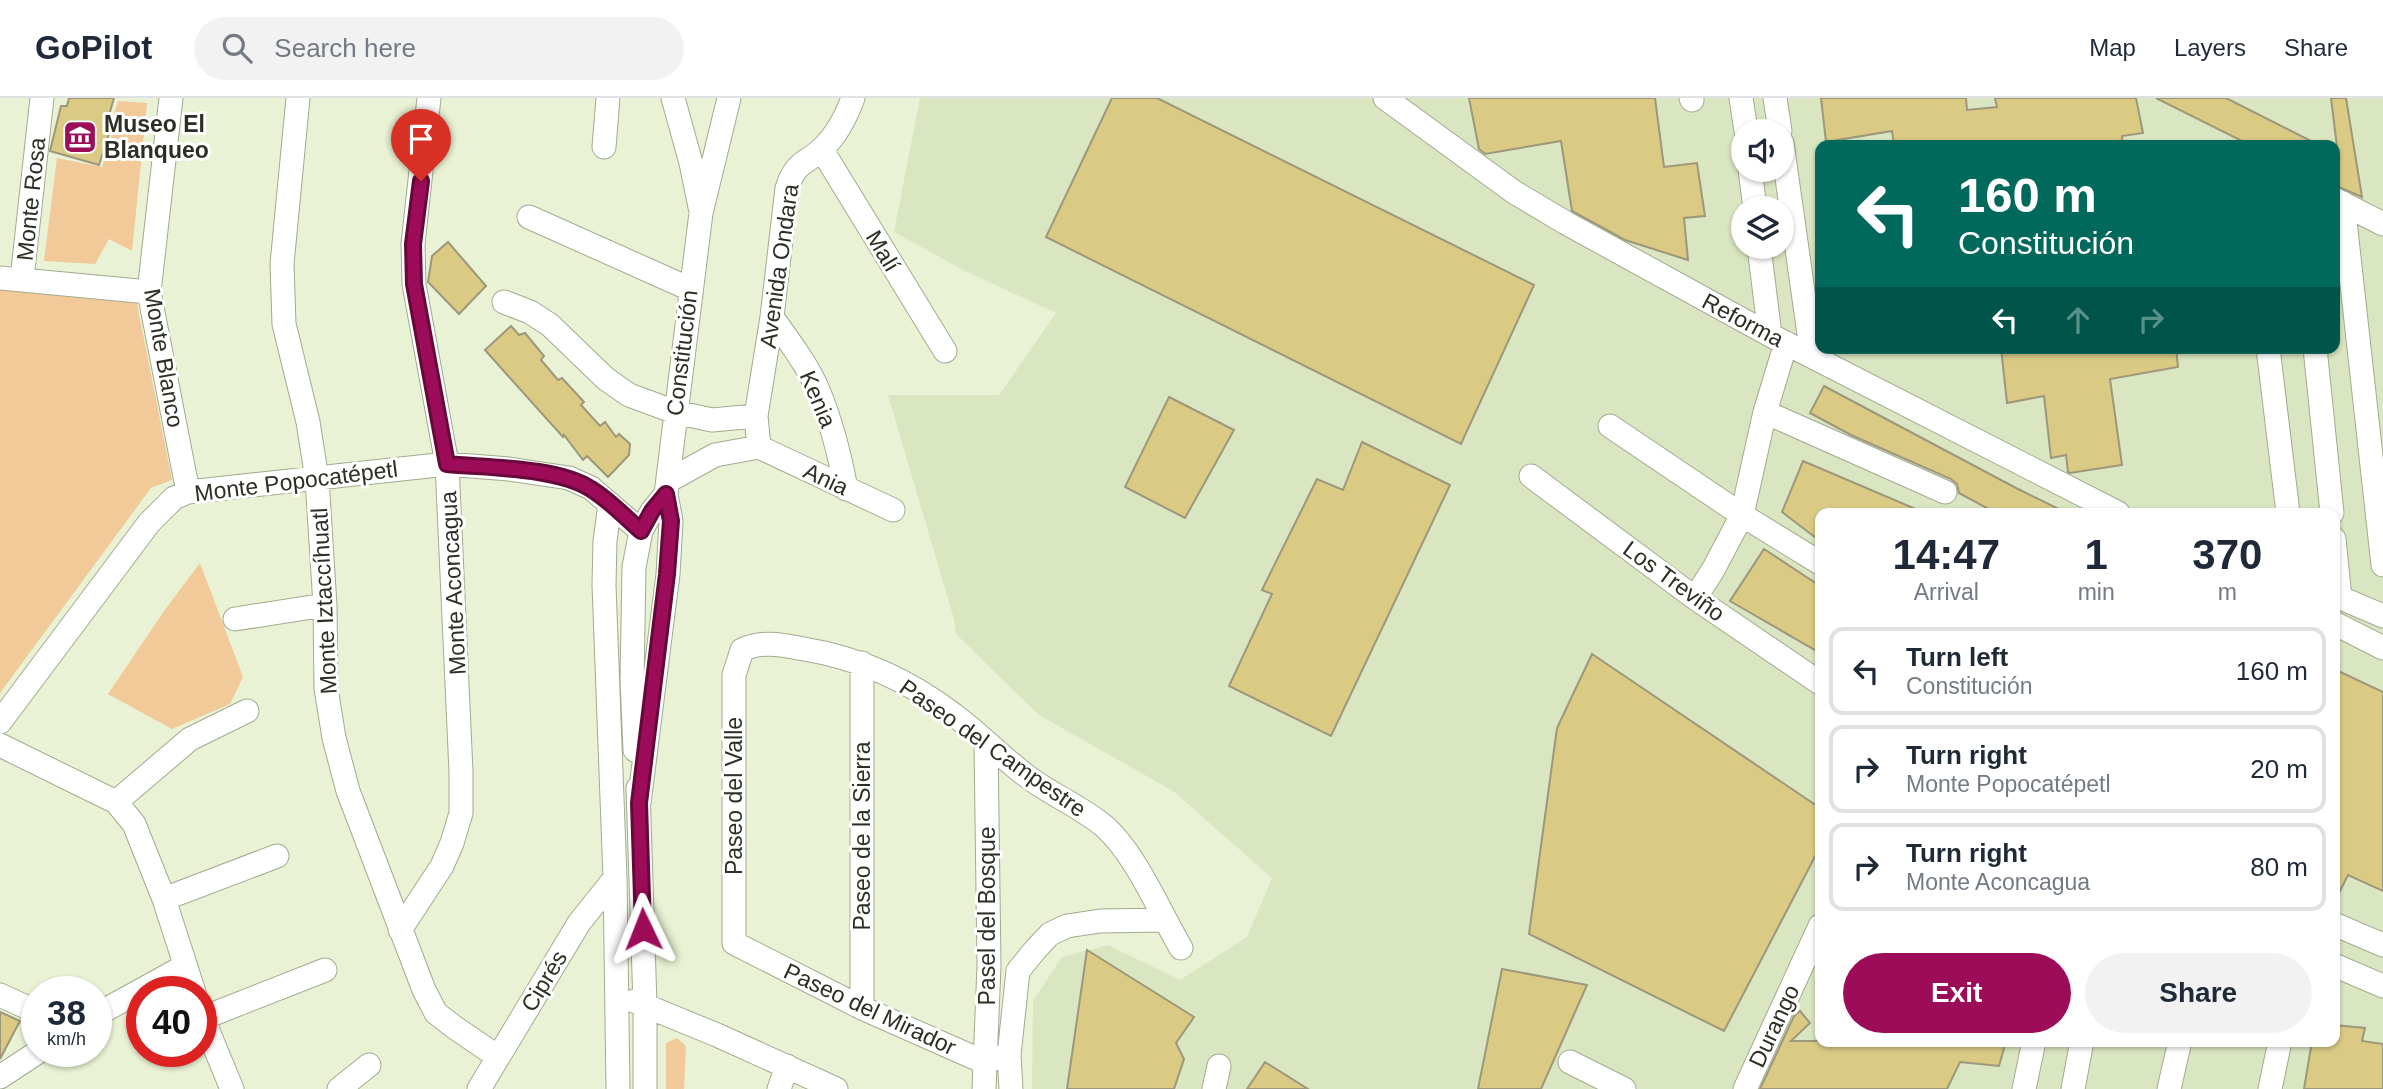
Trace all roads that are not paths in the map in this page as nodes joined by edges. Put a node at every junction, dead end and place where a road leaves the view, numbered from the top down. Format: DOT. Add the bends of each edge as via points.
graph roads {
  1 [pos="42,98"];
  2 [pos="172,98"];
  3 [pos="298,98"];
  4 [pos="429,98"];
  5 [pos="608,98"];
  6 [pos="673,98"];
  7 [pos="729,98"];
  8 [pos="853,98"];
  9 [pos="1385,98"];
  10 [pos="1741,98"];
  11 [pos="1744,119"];
  12 [pos="604,147"];
  13 [pos="822,150"];
  14 [pos="1788,182"];
  15 [pos="2340,202"];
  16 [pos="2340,209"];
  17 [pos="701,213"];
  18 [pos="529,217"];
  19 [pos="2383,224"];
  20 [pos="1761,259"];
  21 [pos="11,278"];
  22 [pos="690,289"];
  23 [pos="149,292"];
  24 [pos="504,302"];
  25 [pos="772,317"];
  26 [pos="1778,339"];
  27 [pos="945,351"];
  28 [pos="2269,354"];
  29 [pos="2316,354"];
  30 [pos="1812,355"];
  31 [pos="675,412"];
  32 [pos="1765,412"];
  33 [pos="756,416"];
  34 [pos="712,420"];
  35 [pos="1610,426"];
  36 [pos="759,447"];
  37 [pos="715,456"];
  38 [pos="447,464"];
  39 [pos="1531,476"];
  40 [pos="317,479"];
  41 [pos="667,487"];
  42 [pos="846,489"];
  43 [pos="188,492"];
  44 [pos="1945,492"];
  45 [pos="610,504"];
  46 [pos="2108,508"];
  47 [pos="2287,508"];
  48 [pos="2331,508"];
  49 [pos="893,510"];
  50 [pos="1742,515"];
  51 [pos="641,531"];
  52 [pos="1815,560"];
  53 [pos="2383,565"];
  54 [pos="1695,598"];
  55 [pos="2340,602"];
  56 [pos="2340,604"];
  57 [pos="325,605"];
  58 [pos="2383,616"];
  59 [pos="235,619"];
  60 [pos="2340,626"];
  61 [pos="2383,631"];
  62 [pos="2383,648"];
  63 [pos="742,650"];
  64 [pos="862,663"];
  65 [pos="1815,680"];
  66 [pos="247,711"];
  67 [pos="0,722"];
  68 [pos="986,743"];
  69 [pos="0,745"];
  70 [pos="116,802"];
  71 [pos="639,803"];
  72 [pos="277,856"];
  73 [pos="615,878"];
  74 [pos="164,899"];
  75 [pos="1165,920"];
  76 [pos="2340,927"];
  77 [pos="400,930"];
  78 [pos="1815,937"];
  79 [pos="734,943"];
  80 [pos="2383,945"];
  81 [pos="1181,948"];
  82 [pos="185,966"];
  83 [pos="989,966"];
  84 [pos="2340,968"];
  85 [pos="325,970"];
  86 [pos="1018,971"];
  87 [pos="188,976"];
  88 [pos="2383,986"];
  89 [pos="0,995"];
  90 [pos="618,996"];
  91 [pos="645,1004"];
  92 [pos="21,1005"];
  93 [pos="112,1006"];
  94 [pos="862,1009"];
  95 [pos="217,1010"];
  96 [pos="2033,1047"];
  97 [pos="2081,1047"];
  98 [pos="2179,1047"];
  99 [pos="2279,1047"];
  100 [pos="217,1052"];
  101 [pos="1009,1055"];
  102 [pos="498,1057"];
  103 [pos="984,1062"];
  104 [pos="1570,1062"];
  105 [pos="21,1063"];
  106 [pos="369,1065"];
  107 [pos="787,1066"];
  108 [pos="1219,1066"];
  109 [pos="0,1077"];
  110 [pos="232,1089"];
  111 [pos="339,1089"];
  112 [pos="479,1089"];
  113 [pos="618,1089"];
  114 [pos="646,1089"];
  115 [pos="779,1089"];
  116 [pos="836,1089"];
  117 [pos="984,1089"];
  118 [pos="1011,1089"];
  119 [pos="1214,1089"];
  120 [pos="1624,1089"];
  121 [pos="1745,1089"];
  122 [pos="2024,1089"];
  123 [pos="2073,1089"];
  124 [pos="2169,1089"];
  125 [pos="2270,1089"];
  1 -- 21 [label="street, Monte Rosa"];
  2 -- 23 [label="street, Monte Blanco"];
  3 -- 40 [label="street, Monte Iztaccíhuatl" via="282,264 284,324"];
  4 -- 38 [label="street, Monte Aconcagua" via="413,244 414,284"];
  5 -- 12 [label="street"];
  6 -- 17 [label="street"];
  7 -- 17 [label="street"];
  8 -- 13 [label="street, Avenida Ondara" via="837,133"];
  9 -- 26 [label="street, Reforma" via="1524,198"];
  10 -- 11 [label="street"];
  13 -- 25 [label="street, Avenida Ondara" via="801,162 787,188"];
  13 -- 27 [label="street, Malí"];
  14 -- 30 [label="street"];
  15 -- 19 [label="street"];
  16 -- 53 [label="street"];
  17 -- 22 [label="street, Constitución"];
  18 -- 22 [label="street"];
  20 -- 26 [label="street"];
  21 -- 23 [label="street"];
  22 -- 31 [label="street, Constitución"];
  23 -- 43 [label="street, Monte Blanco"];
  24 -- 31 [label="street" via="550,325 629,395"];
  25 -- 33 [label="street, Avenida Ondara"];
  25 -- 42 [label="street, Kenia" via="818,389"];
  26 -- 30 [label="street, Reforma"];
  26 -- 32 [label="street"];
  28 -- 47 [label="street"];
  29 -- 48 [label="street"];
  30 -- 46 [label="street, Reforma"];
  31 -- 34 [label="street"];
  31 -- 41 [label="street, Constitución"];
  32 -- 44 [label="street"];
  32 -- 50 [label="street"];
  33 -- 34 [label="street"];
  33 -- 36 [label="street, Avenida Ondara"];
  34 -- 37 [label="street"];
  35 -- 50 [label="street"];
  36 -- 37 [label="street"];
  36 -- 42 [label="street, Ania"];
  37 -- 41 [label="street"];
  38 -- 40 [label="street, Monte Popocatépetl"];
  38 -- 45 [label="street, Monte Popocatépetl" via="569,478"];
  38 -- 77 [label="street, Monte Aconcagua" via="461,813 442,866"];
  39 -- 54 [label="street, Los Treviño"];
  40 -- 43 [label="street, Monte Popocatépetl"];
  40 -- 57 [label="street, Monte Iztaccíhuatl"];
  41 -- 51 [label="street, Constitución"];
  41 -- 71 [label="street, Constitución" via="671,521 667,574"];
  42 -- 49 [label="street, Ania"];
  43 -- 67 [label="street, Monte Popocatépetl" via="174,498 149,523"];
  45 -- 51 [label="street, Monte Popocatépetl"];
  45 -- 73 [label="street" via="604,585"];
  50 -- 52 [label="street"];
  50 -- 54 [label="street"];
  51 -- 71 [label="street, Constitución" via="634,567 632,680"];
  54 -- 65 [label="street, Los Treviño"];
  55 -- 58 [label="street"];
  56 -- 61 [label="street"];
  57 -- 59 [label="street"];
  57 -- 77 [label="street, Monte Iztaccíhuatl" via="327,688 334,738 348,791"];
  60 -- 62 [label="street"];
  63 -- 64 [label="street, Paseo del Campestre" via="766,643"];
  63 -- 79 [label="street, Paseo del Valle" via="734,675"];
  64 -- 68 [label="street, Paseo del Campestre" via="954,714"];
  64 -- 94 [label="street, Paseo de la Sierra"];
  66 -- 70 [label="street" via="190,739"];
  68 -- 75 [label="street, Paseo del Campestre" via="1028,778 1104,827 1142,877"];
  68 -- 83 [label="street, Pasel del Bosque"];
  69 -- 70 [label="street"];
  70 -- 74 [label="street" via="134,824"];
  71 -- 91 [label="street, Constitución"];
  72 -- 74 [label="street"];
  73 -- 90 [label="street"];
  73 -- 102 [label="street, Ciprés" via="579,923"];
  74 -- 82 [label="street"];
  75 -- 81 [label="street, Paseo del Campestre"];
  75 -- 86 [label="street" via="1067,926 1050,934"];
  76 -- 80 [label="street"];
  77 -- 102 [label="street, Monte Iztaccíhuatl" via="436,1013"];
  78 -- 121 [label="street, Durango"];
  79 -- 94 [label="street, Paseo del Mirador"];
  82 -- 87 [label="street"];
  82 -- 93 [label="street"];
  83 -- 86 [label="street"];
  83 -- 103 [label="street, Pasel del Bosque"];
  84 -- 88 [label="street"];
  85 -- 95 [label="street"];
  86 -- 101 [label="street"];
  89 -- 92 [label="street"];
  90 -- 91 [label="street"];
  90 -- 113 [label="street"];
  91 -- 107 [label="street"];
  91 -- 114 [label="street, Constitución"];
  94 -- 103 [label="street, Paseo del Mirador"];
  96 -- 122 [label="street"];
  97 -- 123 [label="street"];
  98 -- 124 [label="street"];
  99 -- 125 [label="street"];
  100 -- 110 [label="street"];
  101 -- 103 [label="street, Paseo del Mirador"];
  101 -- 118 [label="street"];
  102 -- 112 [label="street, Ciprés"];
  103 -- 117 [label="street, Pasel del Bosque"];
  104 -- 120 [label="street"];
  105 -- 109 [label="street"];
  106 -- 111 [label="street"];
  107 -- 115 [label="street"];
  107 -- 116 [label="street"];
  108 -- 119 [label="street"];
}
